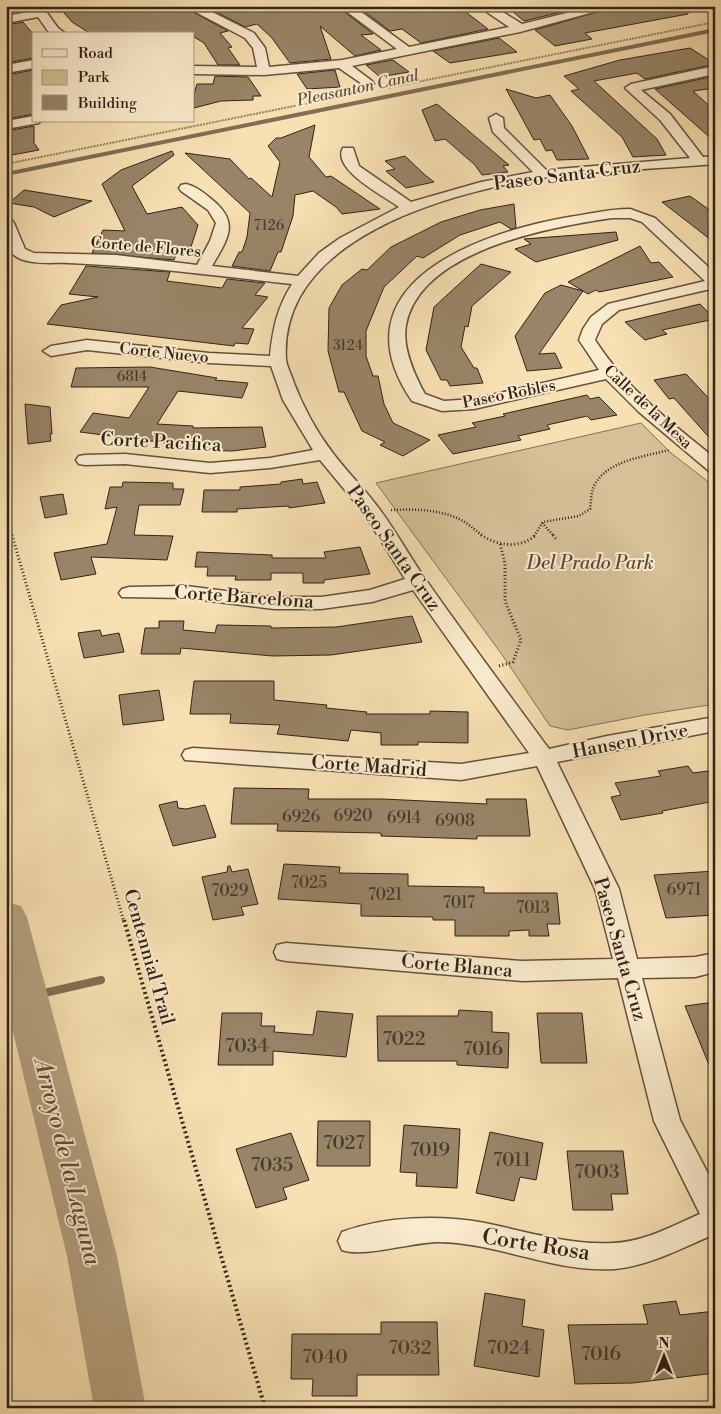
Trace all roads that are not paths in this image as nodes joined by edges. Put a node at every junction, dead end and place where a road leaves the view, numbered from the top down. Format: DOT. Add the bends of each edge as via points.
graph roads {
  1 [pos="190,6"];
  2 [pos="345,6"];
  3 [pos="484,6"];
  4 [pos="610,6"];
  5 [pos="38,10"];
  6 [pos="6,20"];
  7 [pos="520,28"];
  8 [pos="56,32"];
  9 [pos="406,50"];
  10 [pos="32,64"];
  11 [pos="342,64"];
  12 [pos="6,69"];
  13 [pos="195,70"];
  14 [pos="715,70"];
  15 [pos="264,71"];
  16 [pos="368,84"];
  17 [pos="496,118"];
  18 [pos="32,120"];
  19 [pos="6,125"];
  20 [pos="348,150"];
  21 [pos="707,161"];
  22 [pos="543,174"];
  23 [pos="186,188"];
  24 [pos="409,207"];
  25 [pos="7,223"];
  26 [pos="202,270"];
  27 [pos="302,281"];
  28 [pos="715,283"];
  29 [pos="51,351"];
  30 [pos="278,361"];
  31 [pos="609,373"];
  32 [pos="324,454"];
  33 [pos="85,460"];
  34 [pos="715,467"];
  35 [pos="417,582"];
  36 [pos="129,593"];
  37 [pos="715,724"];
  38 [pos="193,755"];
  39 [pos="545,759"];
  40 [pos="286,952"];
  41 [pos="715,962"];
  42 [pos="628,970"];
  43 [pos="715,1216"];
  44 [pos="715,1221"];
  45 [pos="352,1242"];
  1 -- 15 [label="street" via="254,40"];
  2 -- 9 [label="street"];
  3 -- 7 [label="street"];
  4 -- 7 [label="street"];
  5 -- 6 [label="street"];
  5 -- 8 [label="street"];
  7 -- 9 [label="street"];
  9 -- 11 [label="street"];
  10 -- 12 [label="street"];
  11 -- 15 [label="street"];
  11 -- 16 [label="street"];
  13 -- 15 [label="street"];
  14 -- 21 [label="street" via="631,88 665,117"];
  17 -- 22 [label="street" via="498,129"];
  18 -- 19 [label="street"];
  20 -- 24 [label="street" via="349,162 354,169"];
  21 -- 22 [label="street, Paseo Santa Cruz"];
  22 -- 24 [label="street, Paseo Santa Cruz" via="481,186"];
  23 -- 26 [label="street" via="212,204 223,217 224,231"];
  24 -- 27 [label="street, Paseo Santa Cruz" via="345,241 324,256"];
  25 -- 26 [label="street, Corte de Flores" via="19,252 32,257 116,260"];
  26 -- 27 [label="street, Corte de Flores"];
  27 -- 30 [label="street, Paseo Santa Cruz" via="288,302 281,327"];
  28 -- 31 [label="street, Calle de la Mesa" via="614,307 600,315 590,325 587,340"];
  28 -- 31 [label="street, Paseo Robles" via="645,218 618,214 550,223 476,247 423,281 407,302 398,324 399,355 418,397 442,406 474,404"];
  29 -- 30 [label="street, Corte Nuevo" via="87,345 209,358"];
  30 -- 32 [label="street, Paseo Santa Cruz" via="292,400"];
  31 -- 34 [label="street, Calle de la Mesa" via="686,445"];
  32 -- 33 [label="street, Corte Pacifica" via="210,468 125,459"];
  32 -- 35 [label="street, Paseo Santa Cruz" via="373,513"];
  35 -- 36 [label="street, Corte Barcelona" via="372,596 321,603 274,603 186,592"];
  35 -- 39 [label="street, Paseo Santa Cruz"];
  37 -- 39 [label="street, Hansen Drive" via="608,743"];
  38 -- 39 [label="street, Corte Madrid" via="461,772"];
  39 -- 42 [label="street, Paseo Santa Cruz" via="607,889"];
  40 -- 42 [label="street, Corte Blanca" via="522,971"];
  41 -- 42 [label="street, Corte Blanca" via="695,967"];
  42 -- 43 [label="street, Paseo Santa Cruz" via="667,1121"];
  44 -- 45 [label="street, Corte Rosa" via="616,1256 585,1255 443,1230"];
}
